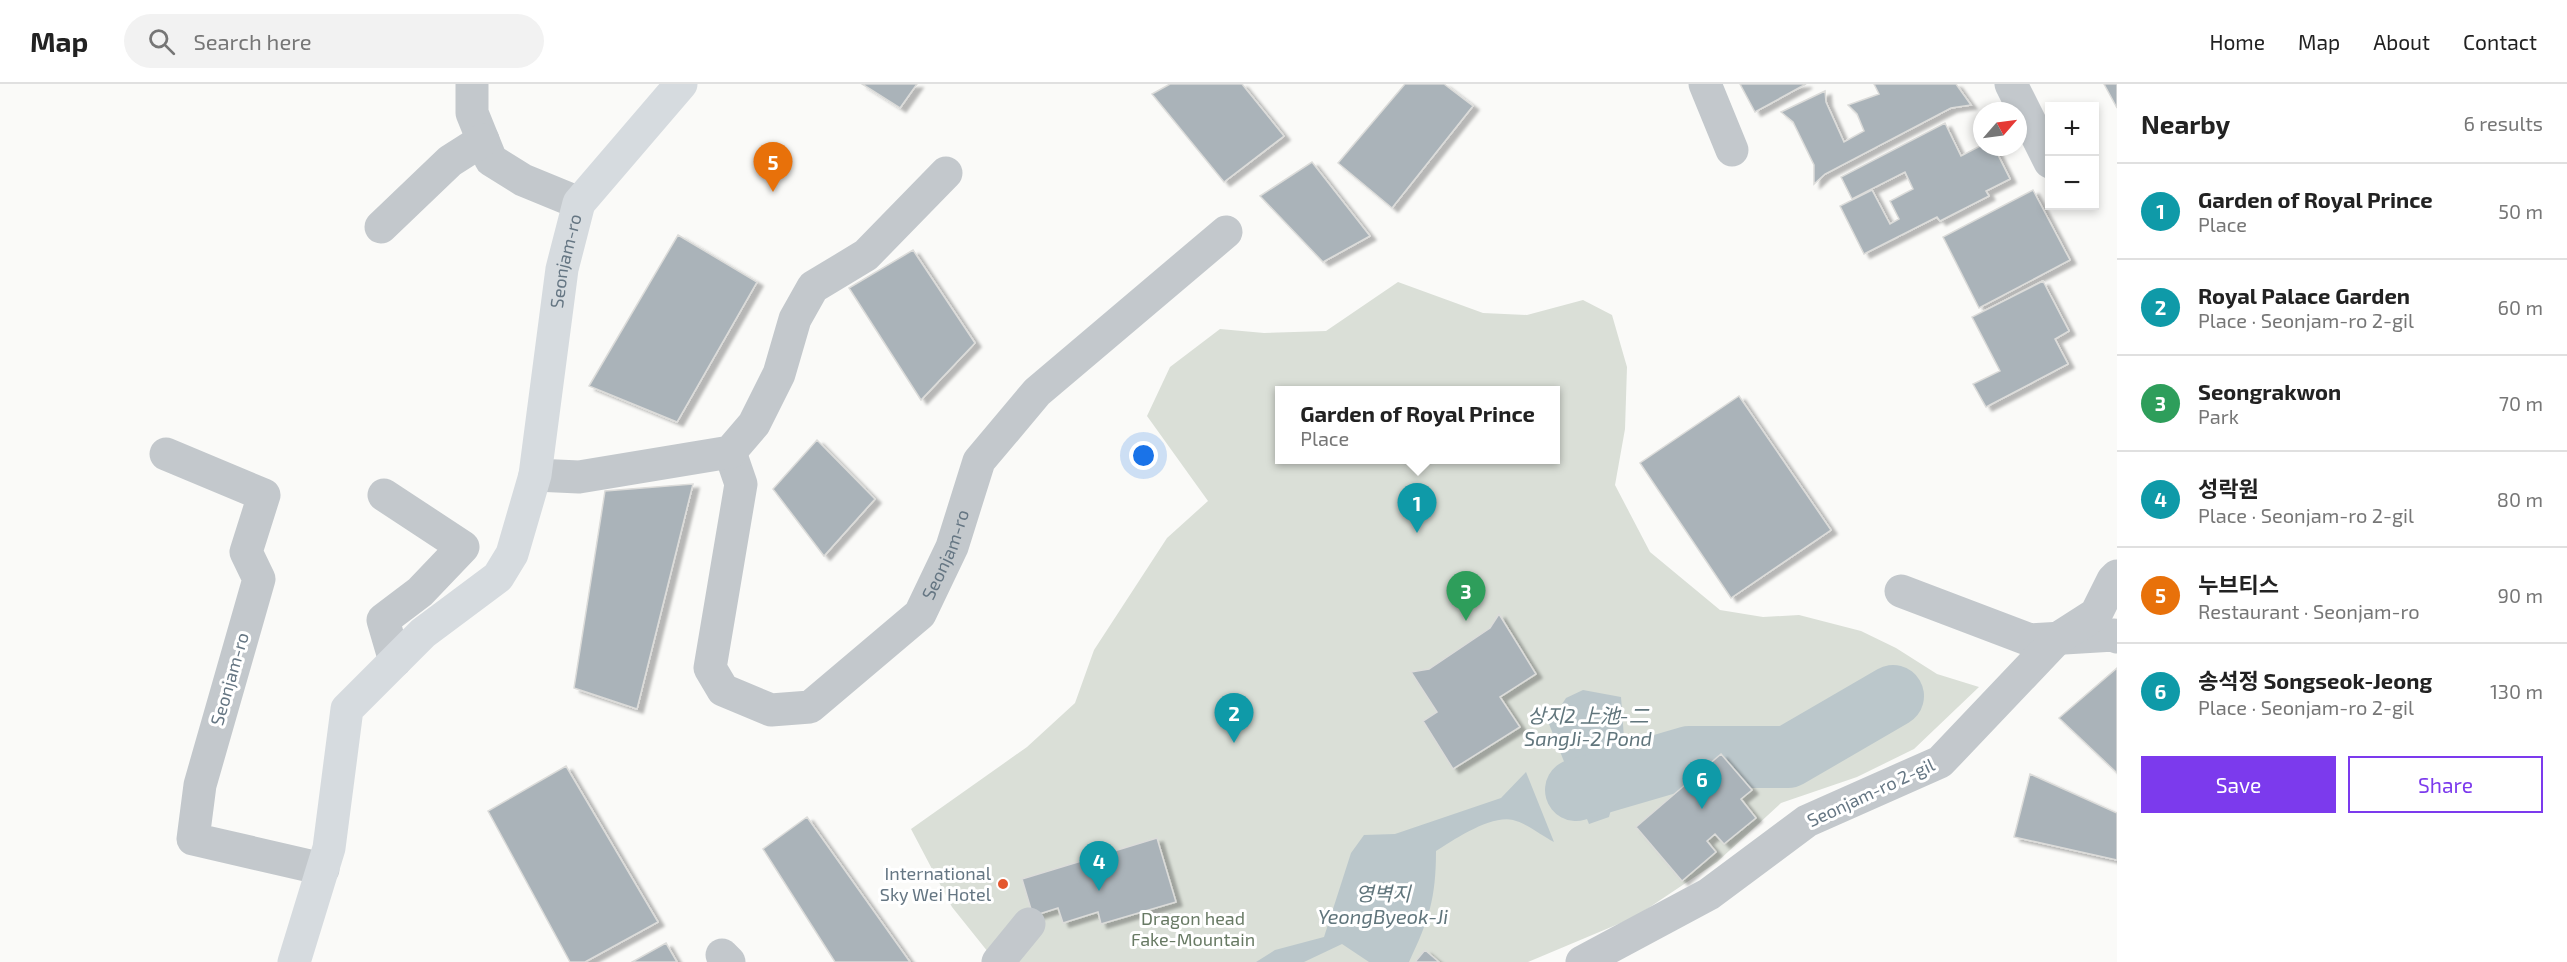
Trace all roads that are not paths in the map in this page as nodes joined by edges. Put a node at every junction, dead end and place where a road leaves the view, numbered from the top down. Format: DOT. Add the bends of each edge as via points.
graph roads {
  1 [pos="472,84"];
  2 [pos="681,84"];
  3 [pos="1705,84"];
  4 [pos="2011,84"];
  5 [pos="483,140"];
  6 [pos="1732,150"];
  7 [pos="2046,156"];
  8 [pos="946,173"];
  9 [pos="579,203"];
  10 [pos="381,228"];
  11 [pos="1226,232"];
  12 [pos="730,452"];
  13 [pos="166,454"];
  14 [pos="535,475"];
  15 [pos="384,495"];
  16 [pos="2117,576"];
  17 [pos="1900,591"];
  18 [pos="2117,637"];
  19 [pos="2057,639"];
  20 [pos="395,661"];
  21 [pos="323,870"];
  22 [pos="1029,924"];
  23 [pos="294,962"];
  24 [pos="998,962"];
  25 [pos="1582,962"];
  1 -- 5 [label="street" via="471,113"];
  2 -- 9 [label="street, Seonjam-ro"];
  3 -- 6 [label="street"];
  4 -- 7 [label="street"];
  5 -- 9 [label="street" via="491,160 523,180"];
  5 -- 10 [label="street" via="450,161"];
  8 -- 12 [label="street" via="866,255 813,287 795,319 774,384 754,424"];
  9 -- 14 [label="street, Seonjam-ro" via="562,269"];
  11 -- 12 [label="street, Seonjam-ro" via="1037,392 979,461 952,547 920,614 810,706 771,710 723,690 710,668 741,484"];
  12 -- 14 [label="street" via="579,477"];
  13 -- 21 [label="street, Seonjam-ro" via="264,495 246,552 259,579 200,785 193,839"];
  14 -- 20 [label="street, Seonjam-ro" via="512,554 498,577 423,633"];
  15 -- 20 [label="street" via="463,547 420,591 383,620"];
  16 -- 19 [label="street, Seonjam-ro 2-gil" via="2096,614"];
  17 -- 19 [label="street" via="2030,640"];
  18 -- 19 [label="street"];
  19 -- 25 [label="street, Seonjam-ro 2-gil" via="1940,762 1807,821 1709,894"];
  20 -- 21 [label="street, Seonjam-ro" via="347,709"];
  21 -- 23 [label="street, Seonjam-ro"];
  22 -- 24 [label="street"];
}
